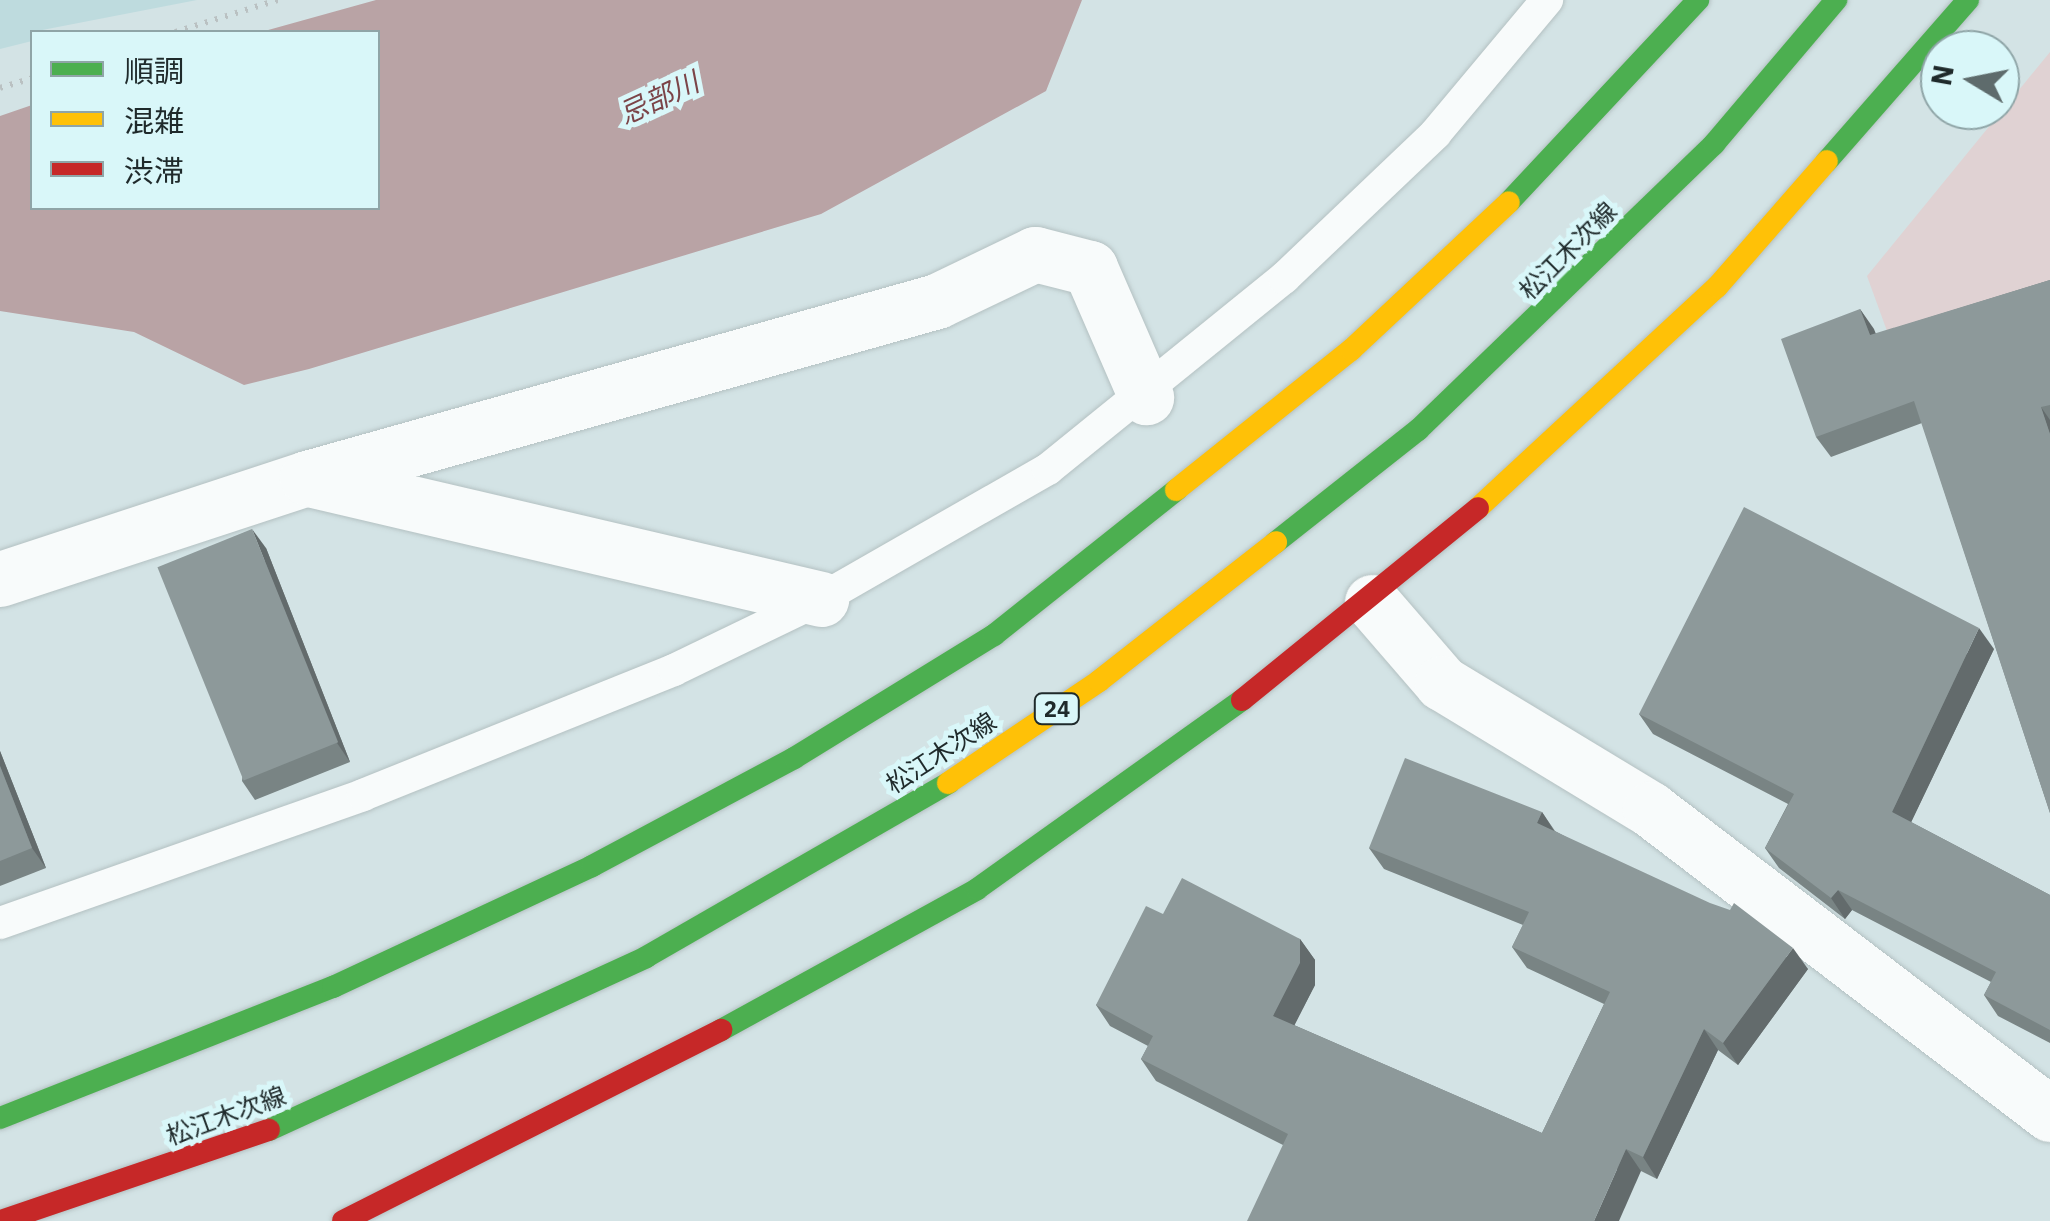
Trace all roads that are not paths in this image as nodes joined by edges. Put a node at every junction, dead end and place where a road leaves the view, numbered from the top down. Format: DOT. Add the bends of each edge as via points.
graph roads {
  1 [pos="1547,0"];
  2 [pos="1698,0"];
  3 [pos="1836,0"];
  4 [pos="1968,0"];
  5 [pos="1146,397"];
  6 [pos="307,478"];
  7 [pos="0,579"];
  8 [pos="821,599"];
  9 [pos="1372,602"];
  10 [pos="0,923"];
  11 [pos="2050,1114"];
  12 [pos="0,1118"];
  13 [pos="0,1221"];
  14 [pos="343,1221"];
  1 -- 5 [label="lane" via="1435,134"];
  2 -- 12 [label="main road" via="1515,196 1351,350 994,635 794,758 592,866 87,1092"];
  3 -- 13 [label="main road, 松江木次線 / 24" via="1714,144 1418,430 1099,681 866,834 646,957 289,1123"];
  4 -- 9 [label="main road" via="1717,287"];
  5 -- 6 [label="street" via="1090,268 1035,254 937,301"];
  5 -- 8 [label="lane" via="1048,469"];
  6 -- 7 [label="street"];
  6 -- 8 [label="street"];
  8 -- 10 [label="lane" via="566,716"];
  9 -- 11 [label="street" via="1442,683 1650,809"];
  9 -- 14 [label="main road" via="977,888 698,1044"];
}
